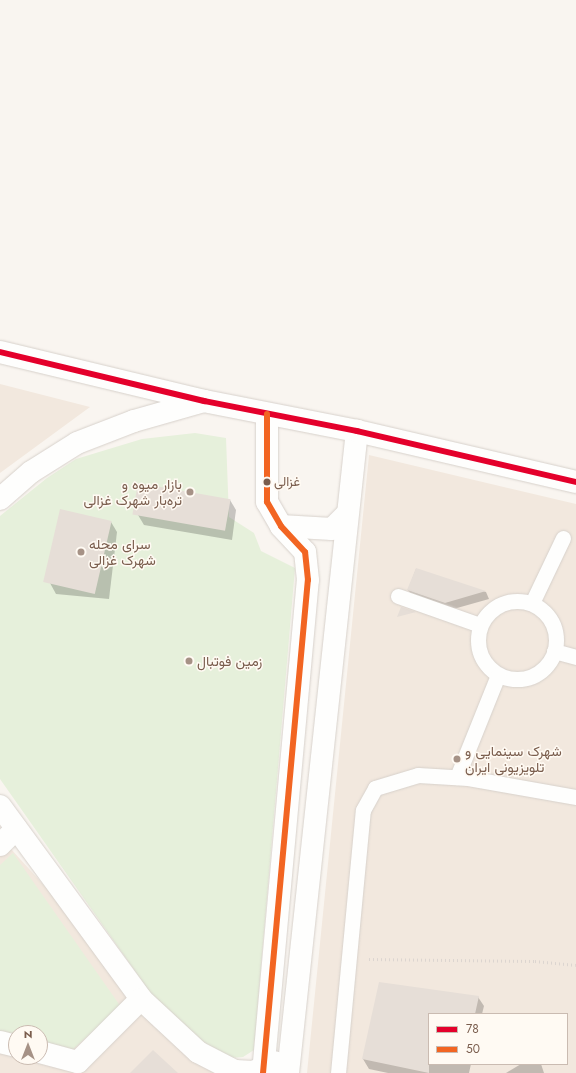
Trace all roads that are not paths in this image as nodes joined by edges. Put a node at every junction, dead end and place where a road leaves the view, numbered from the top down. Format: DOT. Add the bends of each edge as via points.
graph roads {
  1 [pos="0,352"];
  2 [pos="204,401"];
  3 [pos="267,414"];
  4 [pos="357,431"];
  5 [pos="576,482"];
  6 [pos="0,499"];
  7 [pos="346,515"];
  8 [pos="281,526"];
  9 [pos="563,538"];
  10 [pos="398,596"];
  11 [pos="532,603"];
  12 [pos="480,625"];
  13 [pos="554,651"];
  14 [pos="576,657"];
  15 [pos="329,675"];
  16 [pos="498,675"];
  17 [pos="299,676"];
  18 [pos="457,777"];
  19 [pos="576,796"];
  20 [pos="0,806"];
  21 [pos="16,829"];
  22 [pos="0,845"];
  23 [pos="141,999"];
  24 [pos="48,1054"];
  25 [pos="289,1064"];
  26 [pos="263,1070"];
  27 [pos="338,1073"];
  1 -- 2 [label="street"];
  2 -- 3 [label="street"];
  2 -- 6 [label="street" via="134,421 77,443 31,472"];
  3 -- 4 [label="street"];
  3 -- 8 [label="street" via="267,502"];
  4 -- 5 [label="street"];
  4 -- 7 [label="street"];
  7 -- 8 [label="street" via="332,529"];
  7 -- 15 [label="street"];
  8 -- 17 [label="street" via="305,552 308,580"];
  9 -- 11 [label="lane"];
  10 -- 12 [label="lane"];
  11 -- 12 [label="lane" via="507,601 496,606"];
  11 -- 13 [label="lane" via="550,619 555,631"];
  12 -- 16 [label="lane" via="478,650 484,663"];
  13 -- 14 [label="lane"];
  13 -- 16 [label="lane" via="545,668 534,676 520,679"];
  15 -- 17 [label="street"];
  15 -- 25 [label="street"];
  16 -- 18 [label="lane"];
  17 -- 26 [label="street"];
  18 -- 19 [label="lane"];
  18 -- 27 [label="lane" via="418,774 375,788 363,810"];
  20 -- 21 [label="street"];
  21 -- 22 [label="street"];
  21 -- 23 [label="street"];
  23 -- 24 [label="street" via="78,1062"];
  23 -- 26 [label="street" via="198,1052 221,1066 252,1072"];
  25 -- 26 [label="street"];
}
